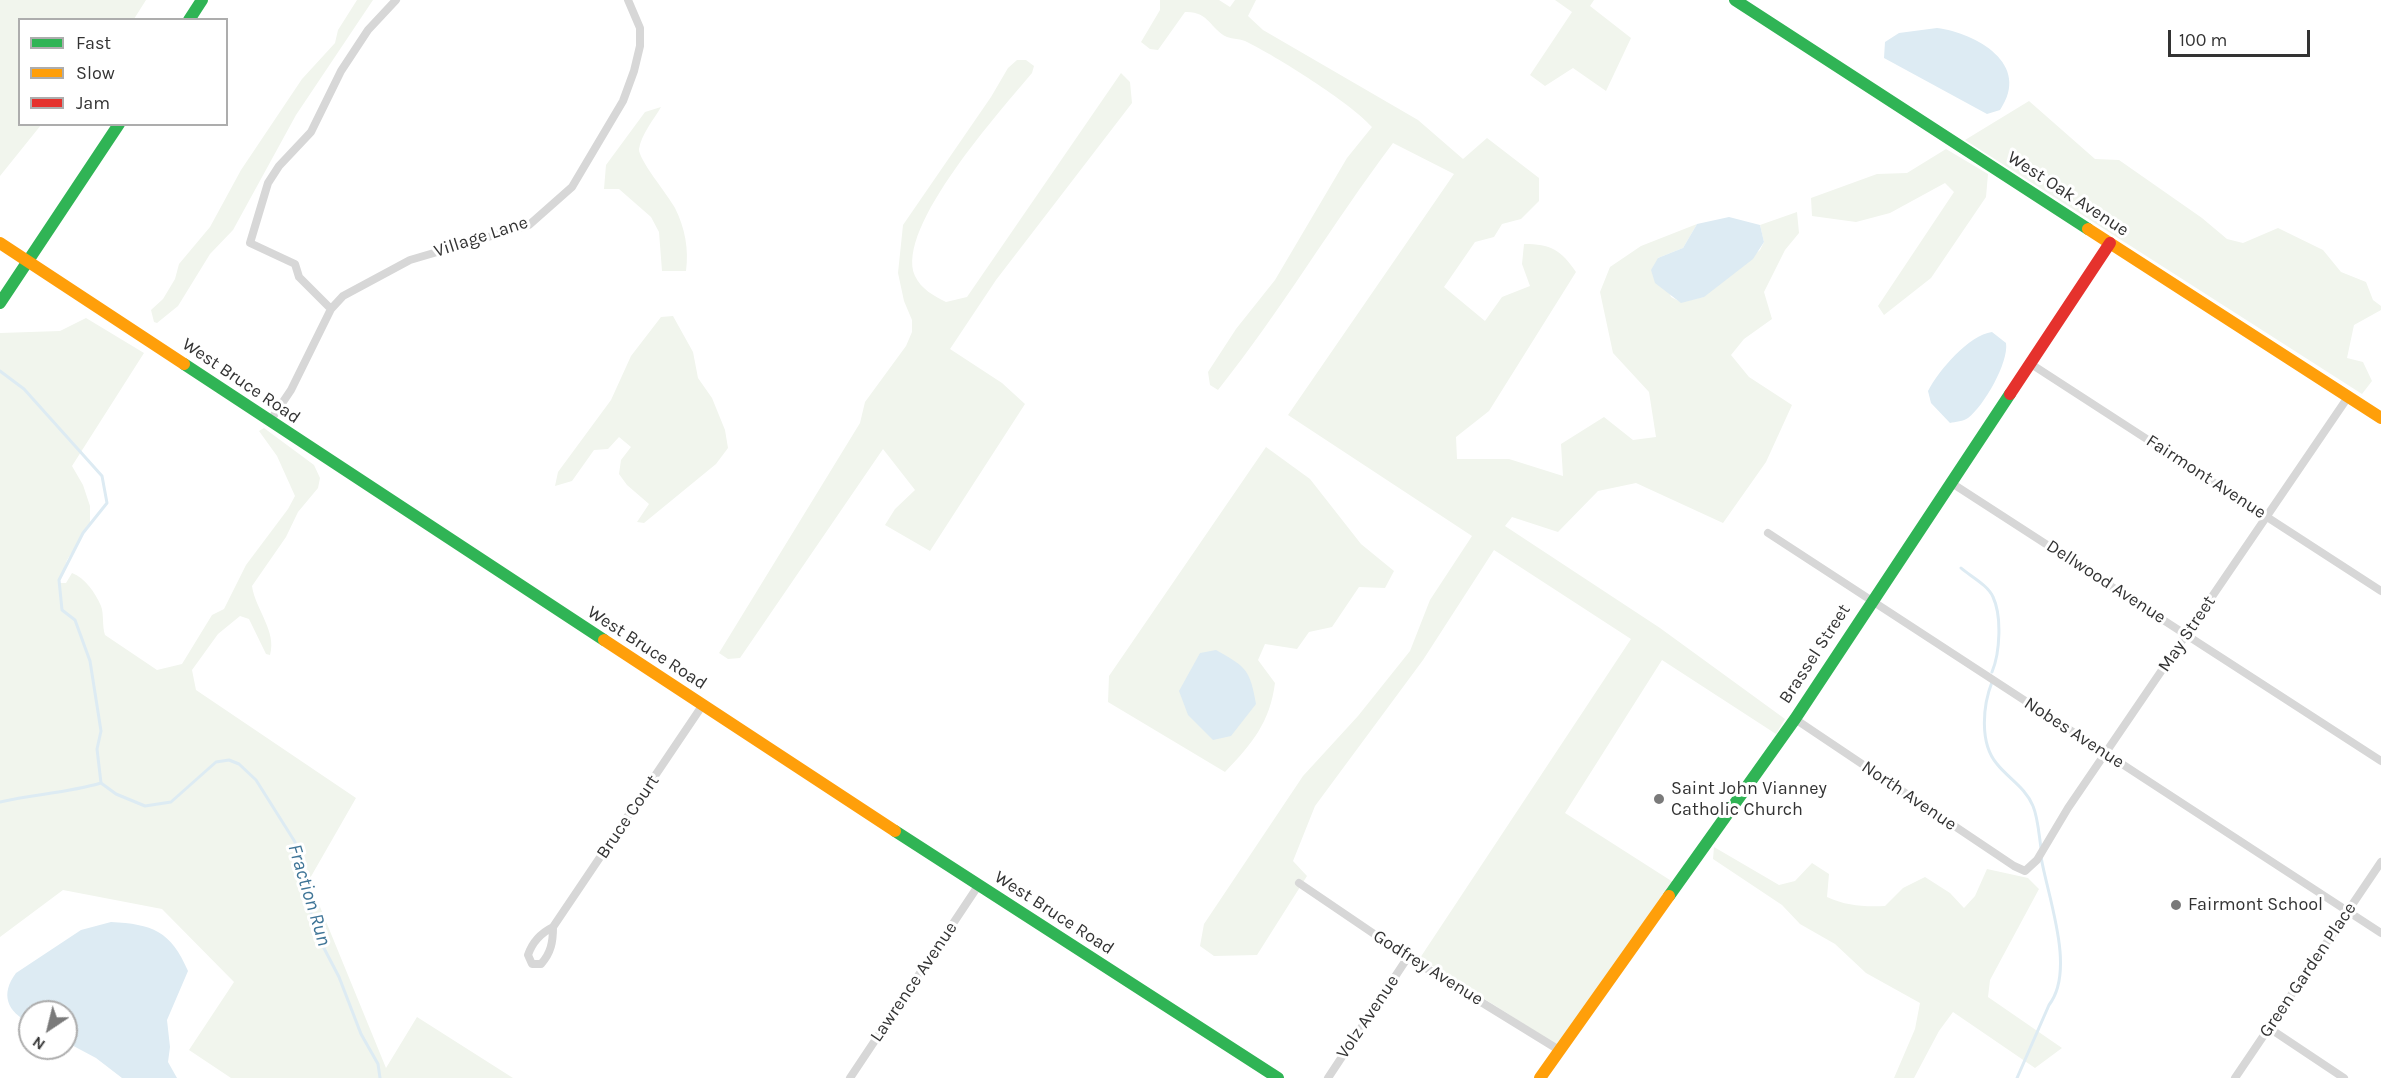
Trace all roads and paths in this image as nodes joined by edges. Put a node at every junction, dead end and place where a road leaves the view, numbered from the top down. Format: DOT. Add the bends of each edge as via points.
graph roads {
  1 [pos="202,0"];
  2 [pos="396,0"];
  3 [pos="628,0"];
  4 [pos="1735,0"];
  5 [pos="190,18"];
  6 [pos="118,126"];
  7 [pos="0,243"];
  8 [pos="2110,243"];
  9 [pos="28,261"];
  10 [pos="0,303"];
  11 [pos="331,309"];
  12 [pos="2031,364"];
  13 [pos="2348,397"];
  14 [pos="2381,418"];
  15 [pos="270,421"];
  16 [pos="1950,483"];
  17 [pos="2266,515"];
  18 [pos="1768,533"];
  19 [pos="2381,591"];
  20 [pos="1870,602"];
  21 [pos="2187,635"];
  22 [pos="702,706"];
  23 [pos="1795,719"];
  24 [pos="2106,753"];
  25 [pos="2381,761"];
  26 [pos="2381,862"];
  27 [pos="2025,871"];
  28 [pos="1299,883"];
  29 [pos="978,886"];
  30 [pos="2348,912"];
  31 [pos="553,927"];
  32 [pos="2381,933"];
  33 [pos="1408,957"];
  34 [pos="2269,1028"];
  35 [pos="1559,1050"];
  36 [pos="850,1078"];
  37 [pos="1278,1078"];
  38 [pos="1328,1078"];
  39 [pos="1540,1078"];
  40 [pos="2235,1078"];
  41 [pos="2344,1078"];
  1 -- 5 [label="street"];
  2 -- 11 [label="street" via="368,30 341,71 311,132 268,183 251,230 250,243 295,264 298,277"];
  3 -- 11 [label="street, Village Lane" via="640,28 634,71 623,100 573,187 529,225 410,260 343,296"];
  4 -- 8 [label="street, West Oak Avenue"];
  6 -- 9 [label="street"];
  7 -- 9 [label="street, West Bruce Road"];
  8 -- 12 [label="street, Brassel Street"];
  8 -- 13 [label="street, West Oak Avenue"];
  9 -- 10 [label="street"];
  9 -- 15 [label="street, West Bruce Road"];
  11 -- 15 [label="street, Village Lane" via="291,390"];
  12 -- 16 [label="street, Brassel Street"];
  12 -- 17 [label="street, Fairmont Avenue"];
  13 -- 14 [label="street, West Oak Avenue"];
  13 -- 17 [label="street, May Street"];
  15 -- 22 [label="street, West Bruce Road"];
  16 -- 20 [label="street, Brassel Street"];
  16 -- 21 [label="street, Dellwood Avenue"];
  17 -- 19 [label="street, Fairmont Avenue"];
  17 -- 21 [label="street, May Street"];
  18 -- 20 [label="street, Nobes Avenue"];
  20 -- 23 [label="street, Brassel Street"];
  20 -- 24 [label="street, Nobes Avenue"];
  21 -- 24 [label="street, May Street"];
  21 -- 25 [label="street, Dellwood Avenue"];
  22 -- 29 [label="street, West Bruce Road"];
  22 -- 31 [label="street, Bruce Court"];
  23 -- 27 [label="street, North Avenue"];
  23 -- 35 [label="street, Brassel Street"];
  24 -- 27 [label="street, May Street" via="2037,860"];
  24 -- 30 [label="street, Nobes Avenue"];
  26 -- 30 [label="street, Green Garden Place"];
  28 -- 33 [label="street, Godfrey Avenue"];
  29 -- 36 [label="street, Lawrence Avenue"];
  29 -- 37 [label="street, West Bruce Road"];
  30 -- 32 [label="street, Nobes Avenue"];
  30 -- 34 [label="street, Green Garden Place"];
  33 -- 35 [label="street, Godfrey Avenue"];
  33 -- 38 [label="street, Volz Avenue"];
  34 -- 40 [label="street, Green Garden Place"];
  34 -- 41 [label="street"];
  35 -- 39 [label="street, Brassel Street"];
}
